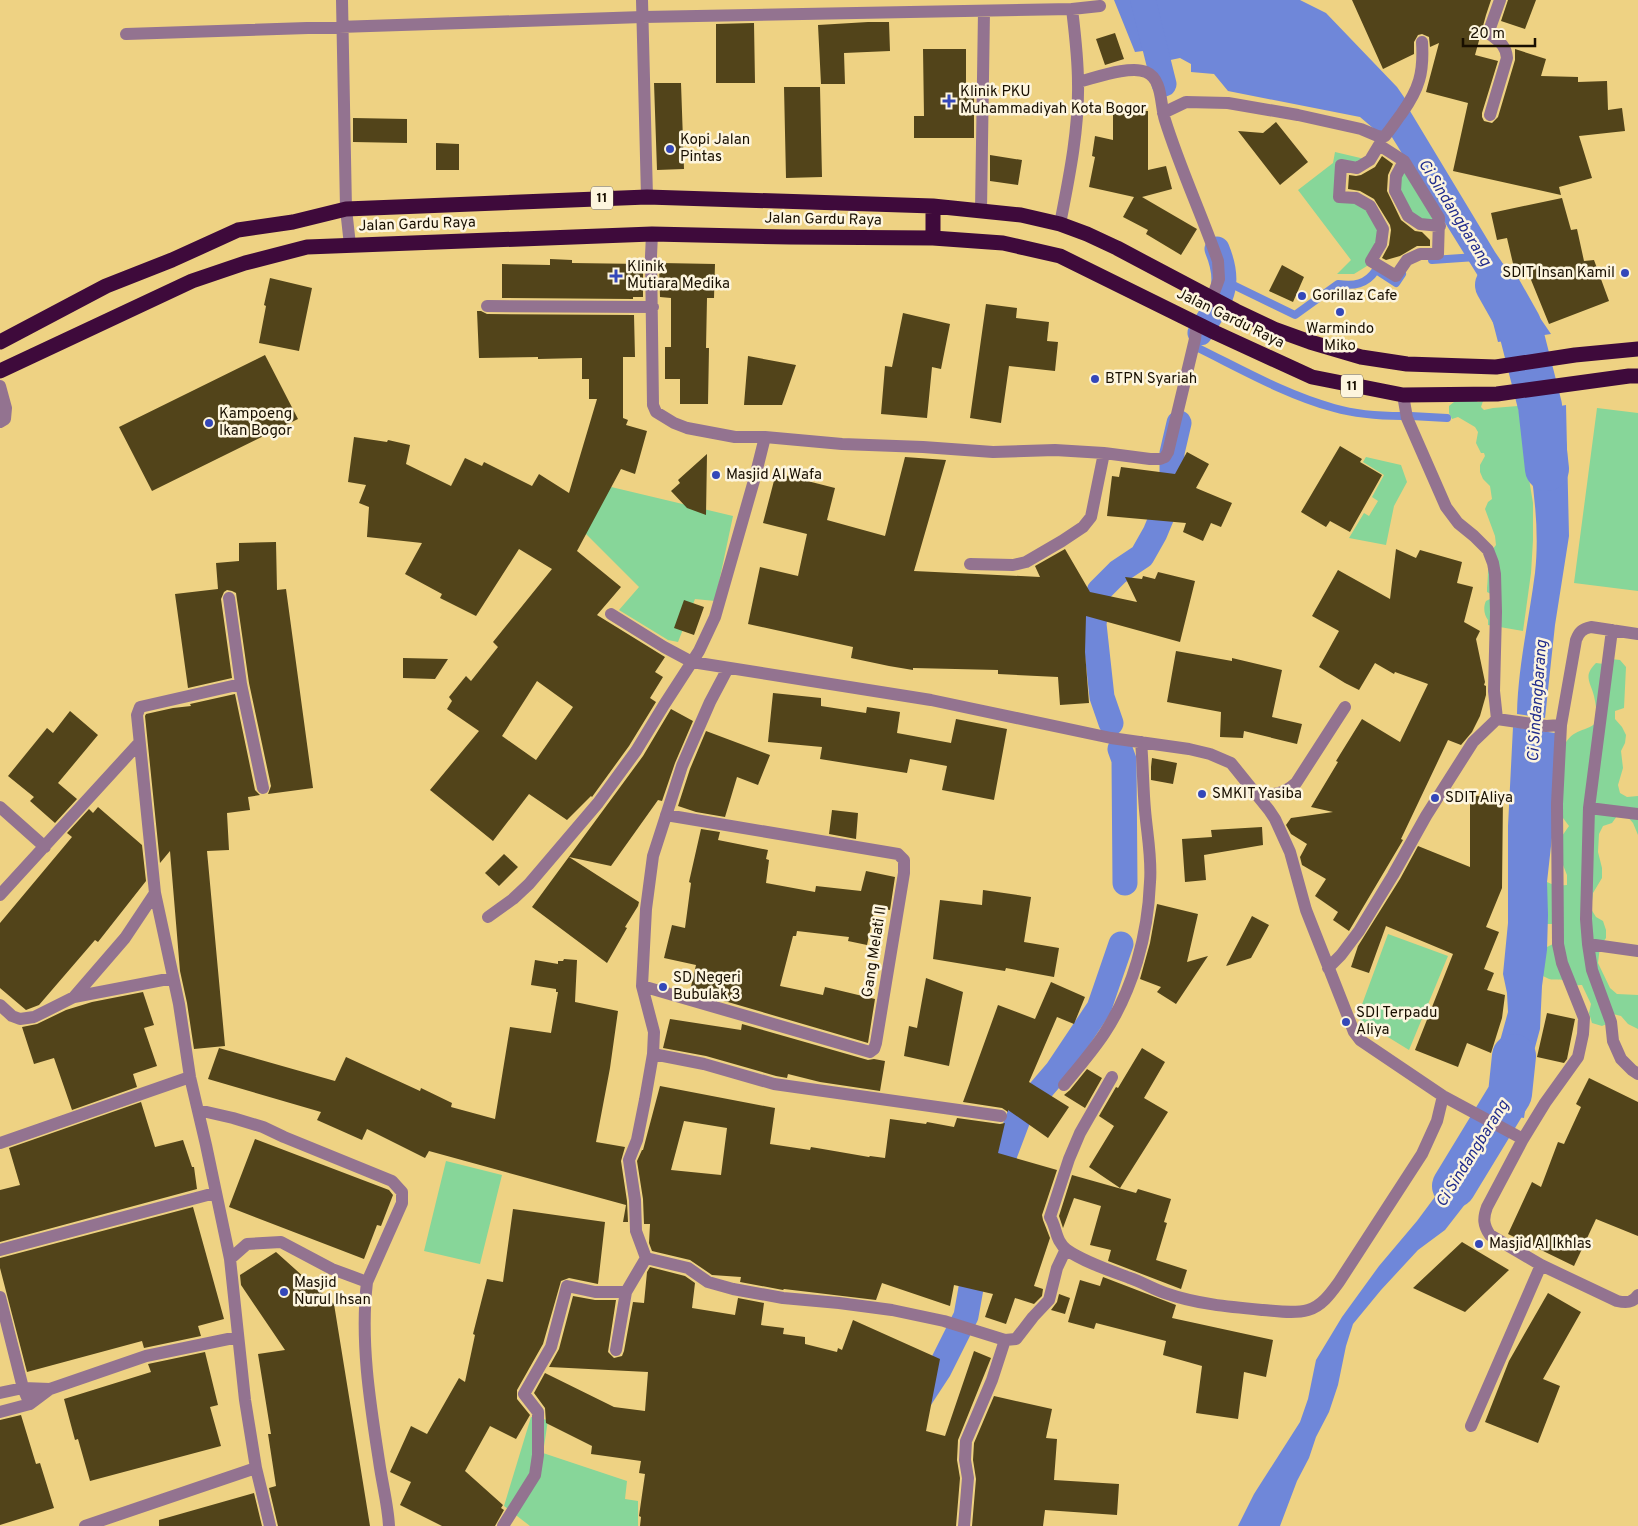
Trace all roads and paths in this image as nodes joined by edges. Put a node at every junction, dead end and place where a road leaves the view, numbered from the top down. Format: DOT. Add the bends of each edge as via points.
graph roads {
  1 [pos="342,0"];
  2 [pos="642,0"];
  3 [pos="1500,0"];
  4 [pos="1100,6"];
  5 [pos="1072,9"];
  6 [pos="984,11"];
  7 [pos="643,17"];
  8 [pos="343,28"];
  9 [pos="126,34"];
  10 [pos="1422,42"];
  11 [pos="1078,82"];
  12 [pos="1163,113"];
  13 [pos="1490,115"];
  14 [pos="1382,138"];
  15 [pos="1404,161"];
  16 [pos="647,196"];
  17 [pos="934,206"];
  18 [pos="346,209"];
  19 [pos="981,210"];
  20 [pos="1060,224"];
  21 [pos="1440,226"];
  22 [pos="652,234"];
  23 [pos="933,238"];
  24 [pos="350,245"];
  25 [pos="1212,298"];
  26 [pos="487,306"];
  27 [pos="652,307"];
  28 [pos="1199,323"];
  29 [pos="0,342"];
  30 [pos="1638,349"];
  31 [pos="0,371"];
  32 [pos="1638,376"];
  33 [pos="0,386"];
  34 [pos="1402,395"];
  35 [pos="0,422"];
  36 [pos="765,437"];
  37 [pos="1104,453"];
  38 [pos="970,564"];
  39 [pos="229,598"];
  40 [pos="611,614"];
  41 [pos="1612,630"];
  42 [pos="1638,634"];
  43 [pos="692,662"];
  44 [pos="728,668"];
  45 [pos="241,684"];
  46 [pos="1345,707"];
  47 [pos="1497,719"];
  48 [pos="1561,725"];
  49 [pos="1141,742"];
  50 [pos="139,743"];
  51 [pos="263,788"];
  52 [pos="1256,794"];
  53 [pos="0,806"];
  54 [pos="1589,808"];
  55 [pos="1638,814"];
  56 [pos="666,815"];
  57 [pos="44,847"];
  58 [pos="155,893"];
  59 [pos="0,895"];
  60 [pos="488,917"];
  61 [pos="1588,944"];
  62 [pos="1638,951"];
  63 [pos="1328,968"];
  64 [pos="173,978"];
  65 [pos="642,986"];
  66 [pos="74,997"];
  67 [pos="0,1005"];
  68 [pos="653,1054"];
  69 [pos="1638,1074"];
  70 [pos="190,1077"];
  71 [pos="1112,1077"];
  72 [pos="1064,1085"];
  73 [pos="1443,1096"];
  74 [pos="198,1110"];
  75 [pos="1001,1116"];
  76 [pos="1523,1139"];
  77 [pos="0,1143"];
  78 [pos="215,1193"];
  79 [pos="1066,1249"];
  80 [pos="0,1250"];
  81 [pos="646,1258"];
  82 [pos="230,1259"];
  83 [pos="1540,1265"];
  84 [pos="367,1282"];
  85 [pos="626,1292"];
  86 [pos="1638,1295"];
  87 [pos="0,1297"];
  88 [pos="238,1337"];
  89 [pos="1005,1340"];
  90 [pos="616,1350"];
  91 [pos="23,1388"];
  92 [pos="50,1389"];
  93 [pos="0,1393"];
  94 [pos="30,1404"];
  95 [pos="0,1412"];
  96 [pos="1471,1426"];
  97 [pos="256,1468"];
  98 [pos="85,1526"];
  99 [pos="270,1526"];
  100 [pos="389,1526"];
  101 [pos="504,1526"];
  102 [pos="964,1526"];
  1 -- 8 [label="street"];
  2 -- 7 [label="street"];
  3 -- 13 [label="street" via="1490,28 1491,36 1503,45 1507,58"];
  4 -- 5 [label="street"];
  5 -- 6 [label="street"];
  5 -- 11 [label="street"];
  6 -- 7 [label="street"];
  6 -- 19 [label="street"];
  7 -- 8 [label="street"];
  7 -- 16 [label="street"];
  8 -- 9 [label="street"];
  8 -- 18 [label="street"];
  10 -- 14 [label="street" via="1418,88"];
  11 -- 12 [label="street" via="1123,72 1147,72 1156,81"];
  11 -- 20 [label="street" via="1072,157"];
  12 -- 14 [label="street" via="1186,102 1228,103 1361,129"];
  12 -- 25 [label="street" via="1218,261 1219,279"];
  14 -- 15 [label="street"];
  14 -- 21 [label="street" via="1370,160 1357,168 1341,165 1340,173 1339,197 1356,198 1370,206 1383,229 1381,244 1371,261 1396,276 1407,260 1420,254 1438,254"];
  15 -- 21 [label="street" via="1439,218"];
  15 -- 21 [label="street" via="1394,183 1408,216 1413,222"];
  16 -- 17 [label="highway, Jalan Gardu Raya / 11"];
  16 -- 18 [label="highway, Jalan Gardu Raya / 11"];
  17 -- 19 [label="highway, Jalan Gardu Raya / 11"];
  17 -- 23 [label="highway"];
  18 -- 24 [label="street"];
  18 -- 29 [label="highway, Jalan Gardu Raya / 11" via="293,222 238,230 106,286"];
  19 -- 20 [label="highway, Jalan Gardu Raya / 11" via="1021,214"];
  20 -- 25 [label="highway, Jalan Gardu Raya / 11" via="1117,248"];
  22 -- 23 [label="highway, Jalan Gardu Raya / 11"];
  22 -- 24 [label="highway, Jalan Gardu Raya / 11"];
  22 -- 27 [label="street"];
  23 -- 28 [label="highway, Jalan Gardu Raya / 11" via="1003,243 1060,256"];
  24 -- 31 [label="highway, Jalan Gardu Raya / 11" via="307,247 192,281"];
  25 -- 30 [label="highway, Jalan Gardu Raya / 11" via="1310,342 1361,357 1407,364 1496,367"];
  26 -- 27 [label="street"];
  27 -- 36 [label="street" via="652,397 656,412 687,428 735,438"];
  28 -- 34 [label="highway, Jalan Gardu Raya / 11" via="1312,377"];
  28 -- 37 [label="street" via="1165,457 1150,459"];
  32 -- 34 [label="highway, Jalan Gardu Raya / 11" via="1497,394"];
  33 -- 35 [label="street" via="6,408 5,419"];
  34 -- 47 [label="street" via="1407,418 1446,507 1458,523 1488,550 1493,562"];
  36 -- 37 [label="street" via="993,452 1055,450"];
  36 -- 43 [label="street" via="715,617"];
  37 -- 38 [label="street" via="1091,517 1083,526 1026,562 1013,565"];
  39 -- 45 [label="street"];
  40 -- 43 [label="street"];
  41 -- 42 [label="street"];
  41 -- 48 [label="street" via="1592,627 1579,632"];
  41 -- 54 [label="street"];
  43 -- 44 [label="street"];
  43 -- 60 [label="street" via="636,751 598,803 522,892"];
  44 -- 49 [label="street" via="931,700"];
  44 -- 56 [label="street" via="682,766"];
  45 -- 50 [label="street" via="140,707 137,715"];
  45 -- 51 [label="street"];
  46 -- 52 [label="street" via="1296,783 1279,793 1268,796"];
  47 -- 48 [label="street"];
  47 -- 63 [label="street" via="1464,755 1359,931"];
  48 -- 76 [label="street" via="1557,804 1558,944 1562,963 1584,1018 1583,1034 1578,1057"];
  49 -- 52 [label="street" via="1200,751 1219,758 1230,763"];
  49 -- 72 [label="street" via="1151,881 1142,942 1126,994 1115,1015"];
  50 -- 57 [label="street"];
  50 -- 58 [label="street"];
  52 -- 63 [label="street" via="1275,819 1290,852 1306,910"];
  53 -- 57 [label="street"];
  54 -- 55 [label="street"];
  54 -- 61 [label="street"];
  56 -- 65 [label="street" via="654,856 646,909"];
  56 -- 65 [label="street, Gang Melati II" via="898,854 904,860 904,873 876,1043 870,1052"];
  57 -- 59 [label="street"];
  58 -- 64 [label="street"];
  58 -- 66 [label="street" via="125,938"];
  61 -- 62 [label="street"];
  61 -- 69 [label="street" via="1592,970 1611,1022 1614,1041 1621,1058"];
  63 -- 73 [label="street" via="1349,1023 1360,1040"];
  64 -- 66 [label="street"];
  64 -- 70 [label="street"];
  65 -- 68 [label="street" via="654,1032"];
  66 -- 67 [label="street" via="34,1017 20,1019"];
  68 -- 75 [label="street" via="704,1064 774,1084"];
  68 -- 81 [label="street" via="637,1140 629,1160 636,1231"];
  70 -- 74 [label="street"];
  70 -- 77 [label="street"];
  71 -- 79 [label="street" via="1080,1133 1050,1217 1056,1236"];
  73 -- 76 [label="street"];
  73 -- 79 [label="street" via="1437,1121 1422,1154 1339,1282 1313,1308 1283,1312 1214,1305 1165,1293"];
  74 -- 78 [label="street"];
  74 -- 84 [label="street" via="263,1127 392,1181 402,1192 402,1203"];
  76 -- 83 [label="street" via="1487,1208 1484,1224 1490,1235"];
  78 -- 80 [label="street"];
  78 -- 82 [label="street"];
  79 -- 89 [label="street" via="1056,1268 1049,1300 1016,1339"];
  81 -- 85 [label="street"];
  81 -- 89 [label="street" via="688,1268 708,1282 733,1289 892,1310 944,1321"];
  82 -- 84 [label="street" via="247,1244 281,1242 332,1269"];
  82 -- 88 [label="street"];
  83 -- 86 [label="street" via="1617,1301 1625,1303"];
  83 -- 96 [label="street"];
  84 -- 100 [label="street" via="364,1314 366,1360"];
  85 -- 90 [label="street"];
  85 -- 101 [label="street" via="596,1292 566,1286 551,1347 524,1394 538,1412 535,1475"];
  87 -- 91 [label="street"];
  88 -- 92 [label="street" via="146,1356"];
  88 -- 97 [label="street"];
  89 -- 102 [label="street" via="966,1441 968,1486"];
  91 -- 92 [label="street"];
  91 -- 93 [label="street"];
  91 -- 94 [label="street"];
  92 -- 94 [label="street"];
  94 -- 95 [label="street"];
  97 -- 98 [label="street"];
  97 -- 99 [label="street"];
}
